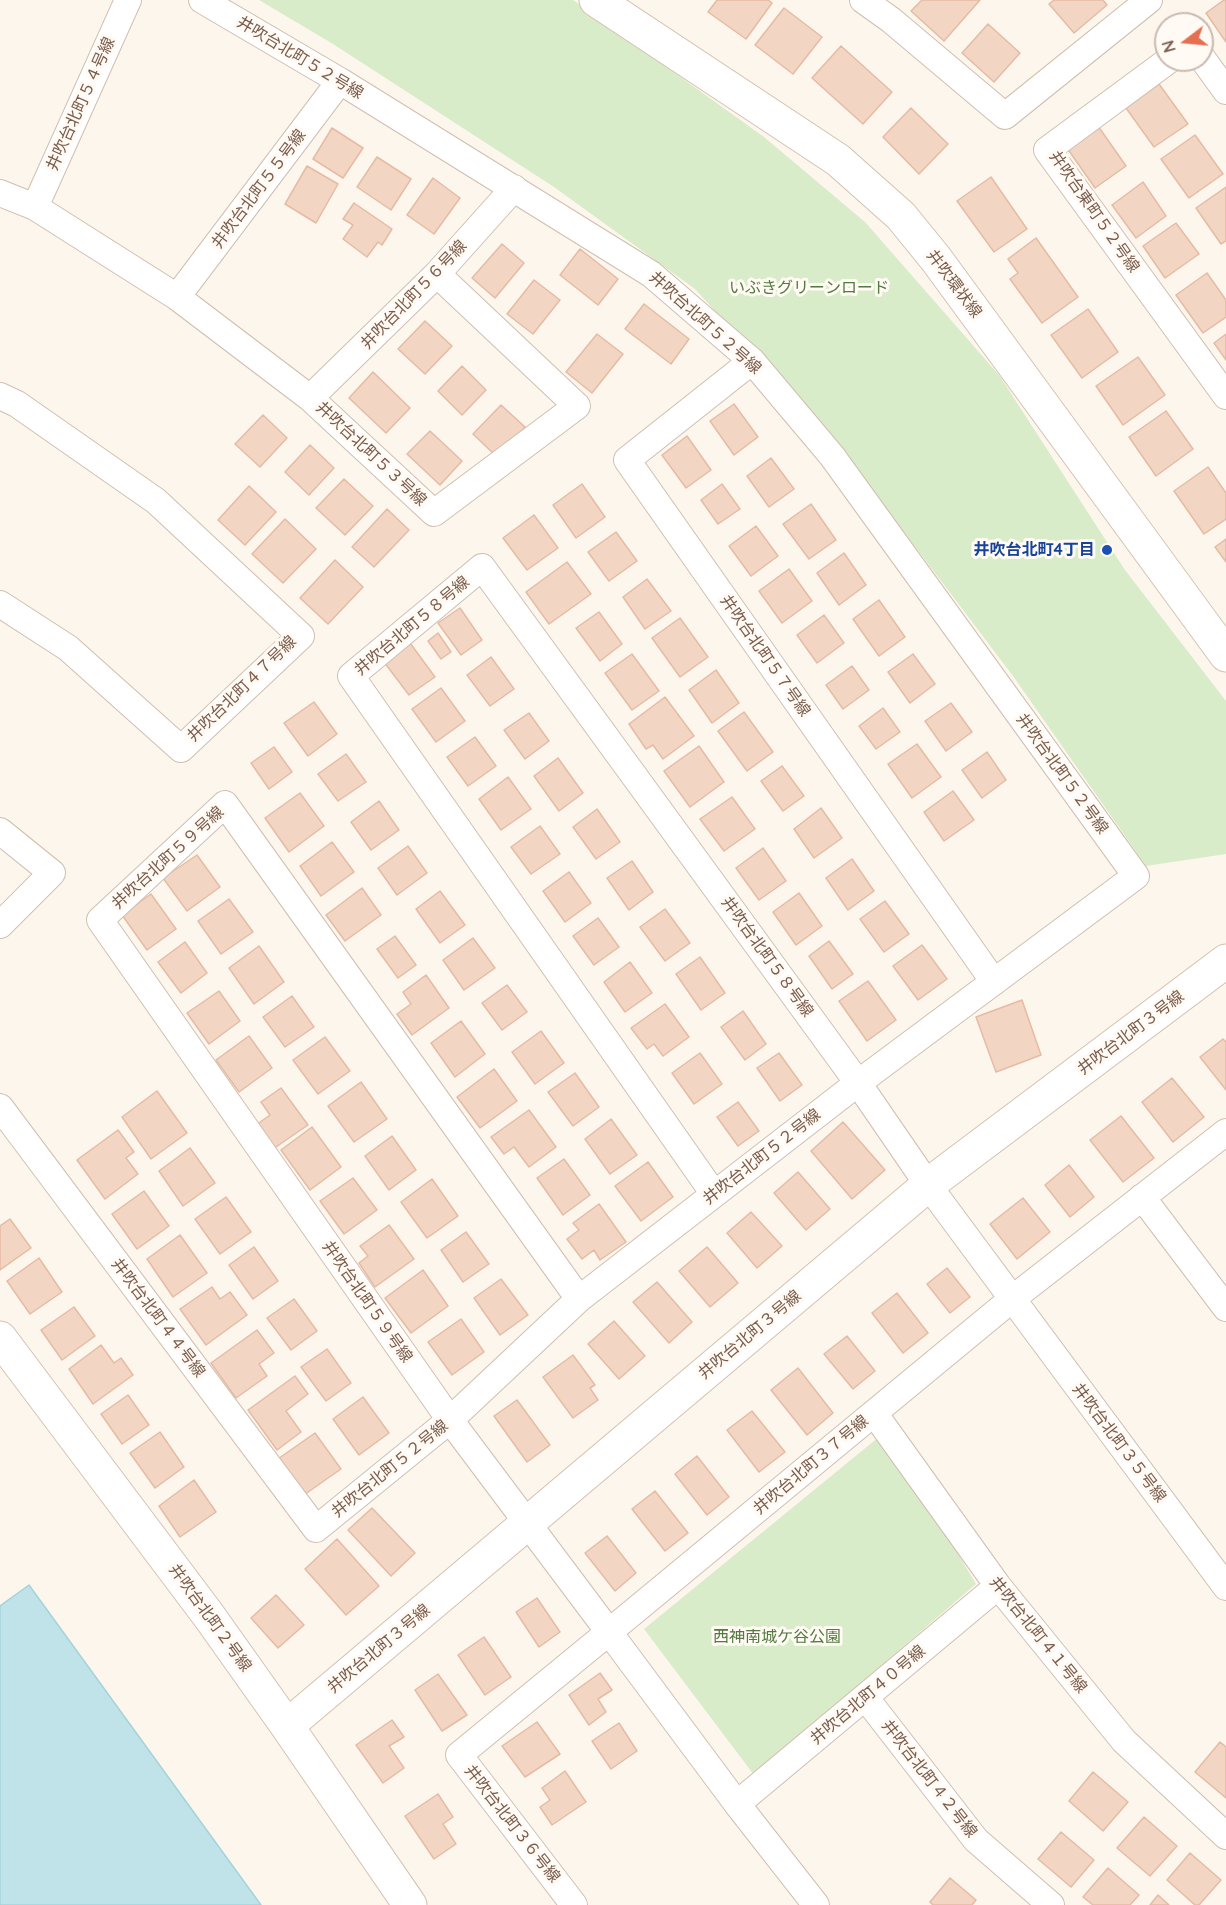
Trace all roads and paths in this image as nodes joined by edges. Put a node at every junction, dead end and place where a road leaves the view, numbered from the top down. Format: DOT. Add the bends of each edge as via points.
graph roads {
  1 [pos="128,0"];
  2 [pos="202,0"];
  3 [pos="596,0"];
  4 [pos="863,0"];
  5 [pos="1149,0"];
  6 [pos="1154,70"];
  7 [pos="1212,72"];
  8 [pos="340,81"];
  9 [pos="1226,91"];
  10 [pos="514,188"];
  11 [pos="0,193"];
  12 [pos="35,207"];
  13 [pos="438,274"];
  14 [pos="177,297"];
  15 [pos="752,361"];
  16 [pos="0,396"];
  17 [pos="1226,396"];
  18 [pos="310,398"];
  19 [pos="0,604"];
  20 [pos="1226,655"];
  21 [pos="0,831"];
  22 [pos="0,925"];
  23 [pos="1226,961"];
  24 [pos="994,982"];
  25 [pos="858,1083"];
  26 [pos="0,1107"];
  27 [pos="1226,1132"];
  28 [pos="928,1185"];
  29 [pos="714,1194"];
  30 [pos="1142,1197"];
  31 [pos="579,1299"];
  32 [pos="1012,1299"];
  33 [pos="1226,1308"];
  34 [pos="0,1338"];
  35 [pos="874,1413"];
  36 [pos="450,1420"];
  37 [pos="529,1522"];
  38 [pos="316,1529"];
  39 [pos="998,1586"];
  40 [pos="1226,1587"];
  41 [pos="609,1632"];
  42 [pos="865,1698"];
  43 [pos="287,1726"];
  44 [pos="737,1804"];
  45 [pos="1226,1836"];
  46 [pos="410,1905"];
  47 [pos="574,1905"];
  48 [pos="816,1905"];
  49 [pos="1051,1905"];
  1 -- 12 [label="street, 井吹台北町５４号線"];
  2 -- 8 [label="street, 井吹台北町５２号線"];
  3 -- 20 [label="street, 井吹環状線" via="838,160 901,216"];
  4 -- 5 [label="street" via="1005,116"];
  6 -- 17 [label="street, 井吹台東町５２号線" via="1047,150"];
  7 -- 9 [label="street"];
  8 -- 10 [label="street, 井吹台北町５２号線"];
  8 -- 14 [label="street, 井吹台北町５５号線"];
  10 -- 13 [label="street, 井吹台北町５６号線"];
  10 -- 15 [label="street, 井吹台北町５２号線" via="651,274"];
  11 -- 12 [label="street, 井吹台北町５３号線"];
  12 -- 14 [label="street, 井吹台北町５３号線"];
  13 -- 18 [label="street, 井吹台北町５６号線"];
  13 -- 18 [label="street, 井吹台北町５３号線" via="577,406 434,513"];
  14 -- 18 [label="street, 井吹台北町５３号線"];
  15 -- 24 [label="street, 井吹台北町５７号線" via="627,460"];
  15 -- 24 [label="street, 井吹台北町５２号線" via="832,456 1136,876"];
  16 -- 19 [label="street, 井吹台北町４７号線" via="156,501 301,636 181,748 68,648"];
  21 -- 22 [label="street" via="52,873"];
  23 -- 28 [label="street, 井吹台北町３号線"];
  24 -- 25 [label="street, 井吹台北町５２号線"];
  25 -- 28 [label="street, 井吹台北町５８号線"];
  25 -- 29 [label="street, 井吹台北町５２号線"];
  25 -- 29 [label="street, 井吹台北町５８号線" via="482,567 351,676"];
  26 -- 38 [label="street, 井吹台北町４４号線"];
  27 -- 30 [label="street"];
  28 -- 32 [label="street, 井吹台北町３５号線"];
  28 -- 37 [label="street, 井吹台北町３号線"];
  29 -- 31 [label="street, 井吹台北町５２号線"];
  30 -- 32 [label="street"];
  30 -- 33 [label="street"];
  31 -- 36 [label="street, 井吹台北町５２号線"];
  31 -- 36 [label="street, 井吹台北町５９号線" via="225,804 100,920"];
  32 -- 35 [label="street, 井吹台北町３７号線"];
  32 -- 40 [label="street, 井吹台北町３５号線"];
  34 -- 43 [label="street, 井吹台北町２号線"];
  35 -- 39 [label="street, 井吹台北町４１号線"];
  35 -- 41 [label="street, 井吹台北町３７号線"];
  36 -- 37 [label="street, 井吹台北町５９号線"];
  36 -- 38 [label="street, 井吹台北町５２号線"];
  37 -- 41 [label="street"];
  37 -- 43 [label="street, 井吹台北町３号線"];
  39 -- 42 [label="street, 井吹台北町４０号線"];
  39 -- 45 [label="street, 井吹台北町４１号線" via="1124,1741"];
  41 -- 44 [label="street"];
  41 -- 47 [label="street, 井吹台北町３６号線" via="459,1755"];
  42 -- 44 [label="street, 井吹台北町４０号線"];
  42 -- 49 [label="street, 井吹台北町４２号線" via="976,1840"];
  43 -- 46 [label="street, 井吹台北町２号線"];
  44 -- 48 [label="street"];
}
